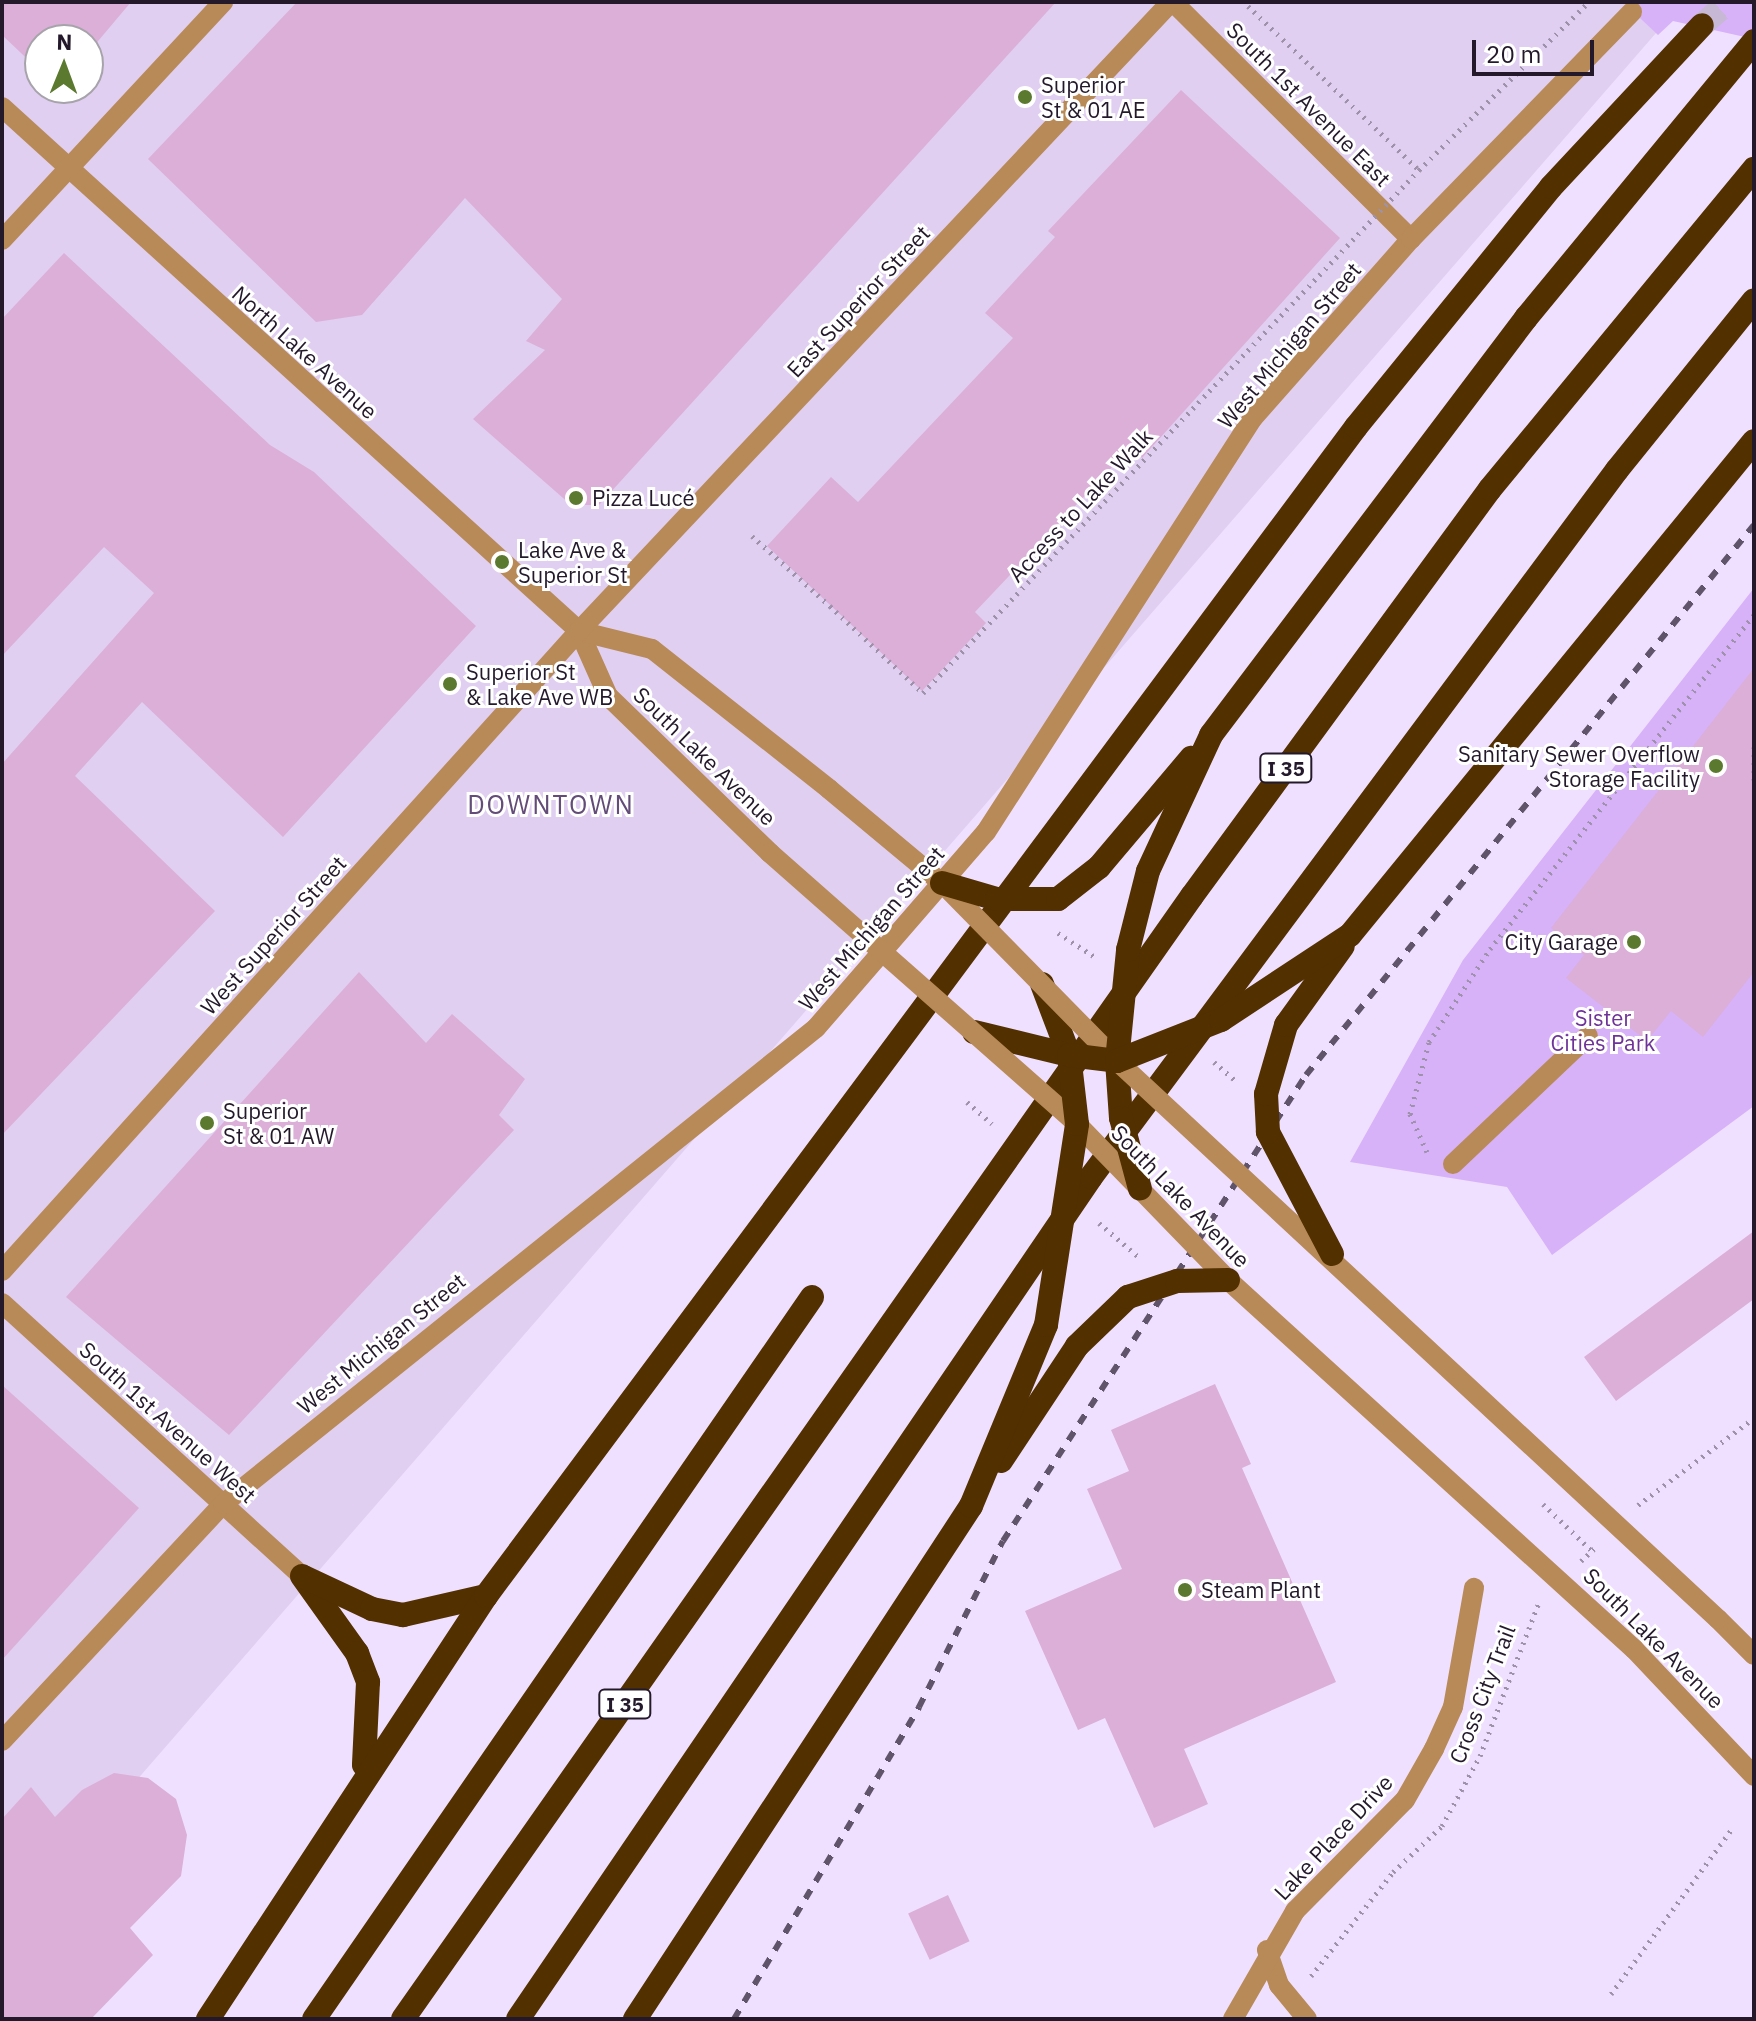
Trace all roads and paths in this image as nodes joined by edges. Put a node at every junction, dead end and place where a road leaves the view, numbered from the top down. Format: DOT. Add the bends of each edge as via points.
graph roads {
  1 [pos="223,2"];
  2 [pos="1172,2"];
  3 [pos="1589,2"];
  4 [pos="1248,6"];
  5 [pos="1632,12"];
  6 [pos="1702,25"];
  7 [pos="1754,41"];
  8 [pos="2,107"];
  9 [pos="1754,169"];
  10 [pos="67,170"];
  11 [pos="1419,170"];
  12 [pos="1411,239"];
  13 [pos="2,240"];
  14 [pos="1754,300"];
  15 [pos="1754,441"];
  16 [pos="752,536"];
  17 [pos="1754,615"];
  18 [pos="579,631"];
  19 [pos="1211,735"];
  20 [pos="1754,747"];
  21 [pos="1754,780"];
  22 [pos="942,883"];
  23 [pos="1058,933"];
  24 [pos="1350,935"];
  25 [pos="1106,964"];
  26 [pos="1042,984"];
  27 [pos="974,1032"];
  28 [pos="1588,1036"];
  29 [pos="1069,1055"];
  30 [pos="1207,1055"];
  31 [pos="1117,1061"];
  32 [pos="1240,1086"];
  33 [pos="967,1102"];
  34 [pos="1077,1124"];
  35 [pos="1002,1132"];
  36 [pos="1453,1164"];
  37 [pos="1140,1189"];
  38 [pos="1096,1220"];
  39 [pos="1332,1254"];
  40 [pos="1144,1261"];
  41 [pos="2,1271"];
  42 [pos="1228,1280"];
  43 [pos="812,1297"];
  44 [pos="2,1303"];
  45 [pos="1754,1418"];
  46 [pos="223,1504"];
  47 [pos="1543,1504"];
  48 [pos="971,1506"];
  49 [pos="1633,1510"];
  50 [pos="1602,1541"];
  51 [pos="1592,1551"];
  52 [pos="1572,1570"];
  53 [pos="302,1576"];
  54 [pos="1474,1588"];
  55 [pos="486,1596"];
  56 [pos="1543,1598"];
  57 [pos="1754,1655"];
  58 [pos="2,1741"];
  59 [pos="1754,1776"];
  60 [pos="360,1777"];
  61 [pos="1731,1830"];
  62 [pos="1267,1950"];
  63 [pos="1308,1980"];
  64 [pos="1611,1994"];
  65 [pos="208,2019"];
  66 [pos="314,2019"];
  67 [pos="403,2019"];
  68 [pos="518,2019"];
  69 [pos="635,2019"];
  70 [pos="1233,2019"];
  71 [pos="1307,2019"];
  1 -- 10 [label="street"];
  2 -- 12 [label="street, South 1st Avenue East"];
  2 -- 18 [label="street, East Superior Street"];
  3 -- 11 [label="path, Access to Lake Walk"];
  4 -- 11 [label="path"];
  5 -- 12 [label="street, West Michigan Street"];
  6 -- 55 [label="highway" via="1551,187 1356,427"];
  7 -- 19 [label="highway, bridge" via="1526,318"];
  8 -- 10 [label="street, North Lake Avenue"];
  9 -- 67 [label="highway, I 35" via="1490,489 1202,883"];
  10 -- 13 [label="street"];
  10 -- 18 [label="street, North Lake Avenue"];
  11 -- 16 [label="path, Access to Lake Walk, bridge" via="923,693"];
  12 -- 46 [label="street, West Michigan Street" via="1253,418 986,832 816,1028"];
  14 -- 68 [label="highway" via="1617,470 1091,1177"];
  15 -- 24 [label="highway"];
  17 -- 36 [label="path" via="1490,949 1429,1042 1410,1114 1426,1152"];
  18 -- 22 [label="street, South Lake Avenue, bridge" via="652,649"];
  18 -- 27 [label="street, South Lake Avenue, bridge" via="608,696 770,853"];
  18 -- 41 [label="street, West Superior Street"];
  19 -- 22 [label="highway, bridge" via="1099,867 1058,899 997,899"];
  19 -- 31 [label="highway, bridge" via="1148,871 1128,950"];
  20 -- 21 [label="path"];
  22 -- 26 [label="street, South Lake Avenue, bridge"];
  23 -- 25 [label="path"];
  24 -- 31 [label="highway, bridge" via="1221,1020"];
  24 -- 39 [label="highway, bridge" via="1286,1025 1266,1094 1268,1132"];
  26 -- 29 [label="highway, bridge"];
  26 -- 31 [label="street, South Lake Avenue, bridge"];
  27 -- 29 [label="highway"];
  27 -- 34 [label="street, South Lake Avenue, bridge"];
  28 -- 36 [label="street"];
  29 -- 31 [label="highway, bridge"];
  29 -- 34 [label="highway, bridge"];
  30 -- 32 [label="path"];
  31 -- 37 [label="highway, bridge" via="1121,1118"];
  31 -- 39 [label="street, South Lake Avenue, bridge"];
  33 -- 35 [label="path"];
  34 -- 37 [label="street, South Lake Avenue, bridge"];
  34 -- 48 [label="highway, bridge" via="1046,1325"];
  37 -- 42 [label="street, South Lake Avenue, bridge"];
  38 -- 40 [label="path"];
  39 -- 57 [label="street, South Lake Avenue, bridge"];
  42 -- 48 [label="highway, bridge" via="1177,1281 1128,1297 1077,1346"];
  42 -- 59 [label="street, South Lake Avenue, bridge" via="1634,1649"];
  43 -- 66 [label="highway"];
  44 -- 46 [label="street, South 1st Avenue West"];
  45 -- 49 [label="path"];
  46 -- 53 [label="street, South 1st Avenue West"];
  46 -- 58 [label="street, West Michigan Street"];
  47 -- 51 [label="path"];
  48 -- 69 [label="highway"];
  50 -- 51 [label="path"];
  51 -- 52 [label="path"];
  53 -- 55 [label="highway" via="372,1609 403,1615"];
  53 -- 60 [label="highway" via="357,1653 368,1682 370,1741"];
  54 -- 62 [label="street, Lake Place Drive" via="1453,1707 1405,1800 1319,1881"];
  55 -- 60 [label="highway"];
  56 -- 63 [label="path, Cross City Trail" via="1523,1629 1480,1756 1442,1826 1393,1872"];
  60 -- 65 [label="highway"];
  61 -- 64 [label="path"];
  62 -- 70 [label="street, Lake Place Drive"];
  62 -- 71 [label="street" via="1279,1985"];
}
